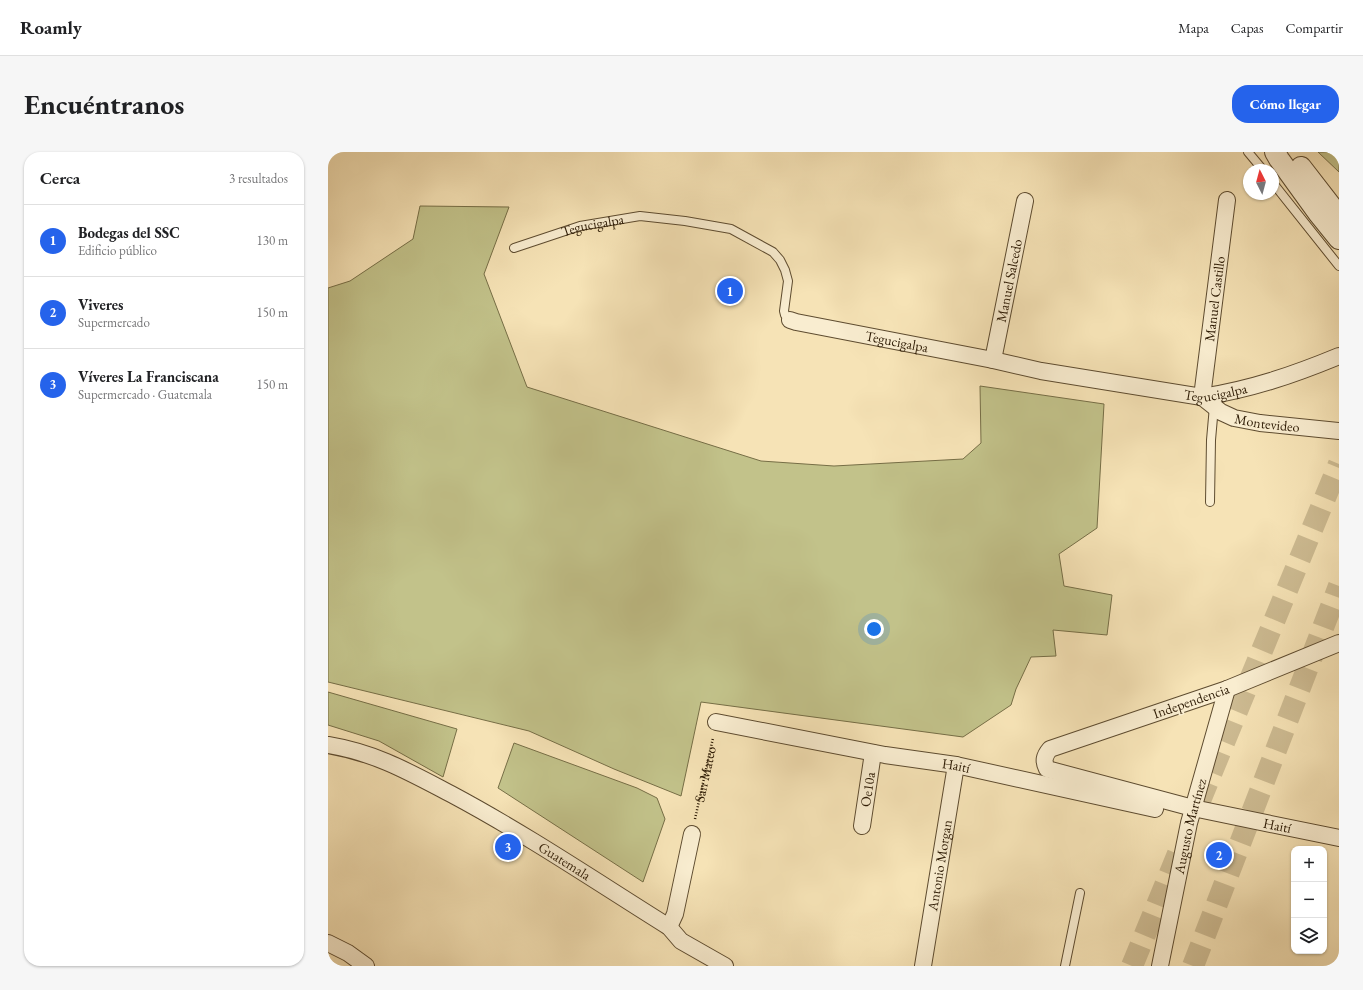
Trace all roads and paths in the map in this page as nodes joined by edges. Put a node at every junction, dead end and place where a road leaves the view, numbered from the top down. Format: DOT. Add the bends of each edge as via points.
graph roads {
  1 [pos="1248,152"];
  2 [pos="1275,152"];
  3 [pos="1290,152"];
  4 [pos="1258,164"];
  5 [pos="1279,191"];
  6 [pos="1227,200"];
  7 [pos="1025,201"];
  8 [pos="1339,216"];
  9 [pos="1339,239"];
  10 [pos="514,248"];
  11 [pos="1339,266"];
  12 [pos="790,320"];
  13 [pos="1339,356"];
  14 [pos="993,360"];
  15 [pos="1208,402"];
  16 [pos="1339,431"];
  17 [pos="1210,502"];
  18 [pos="1339,643"];
  19 [pos="1227,689"];
  20 [pos="716,722"];
  21 [pos="328,745"];
  22 [pos="873,753"];
  23 [pos="1045,759"];
  24 [pos="956,765"];
  25 [pos="1193,808"];
  26 [pos="862,826"];
  27 [pos="693,830"];
  28 [pos="1339,838"];
  29 [pos="1080,893"];
  30 [pos="669,927"];
  31 [pos="328,943"];
  32 [pos="366,966"];
  33 [pos="725,966"];
  34 [pos="923,966"];
  35 [pos="1065,966"];
  36 [pos="1160,966"];
  1 -- 4 [label="lane"];
  2 -- 9 [label="street"];
  3 -- 8 [label="street"];
  5 -- 11 [label="lane"];
  6 -- 15 [label="street, Manuel Castillo"];
  7 -- 14 [label="street, Manuel Salcedo"];
  10 -- 12 [label="lane, Tegucigalpa" via="580,226 640,216 731,229 772,252 780,260 788,281 784,311"];
  12 -- 14 [label="street, Tegucigalpa"];
  13 -- 15 [label="street, Tegucigalpa"];
  14 -- 15 [label="street, Tegucigalpa"];
  15 -- 16 [label="street, Montevideo" via="1234,418"];
  15 -- 17 [label="lane" via="1211,440"];
  18 -- 19 [label="street, Independencia"];
  19 -- 23 [label="street, Independencia" via="1050,749"];
  19 -- 25 [label="street, Augusto Martínez"];
  20 -- 22 [label="street, Haití"];
  20 -- 27 [label="path, San Mateo"];
  21 -- 30 [label="street, Guatemala" via="396,765 485,812"];
  22 -- 24 [label="street, Haití"];
  22 -- 26 [label="street, Oe10a"];
  23 -- 25 [label="street, Haití" via="1047,769"];
  24 -- 25 [label="street, Haití" via="1181,814"];
  24 -- 34 [label="street, Antonio Morgan"];
  25 -- 28 [label="street, Haití"];
  25 -- 36 [label="street, Augusto Martínez"];
  27 -- 30 [label="street" via="675,914"];
  29 -- 35 [label="lane"];
  30 -- 33 [label="street, Guatemala" via="681,941"];
  31 -- 32 [label="street"];
}
